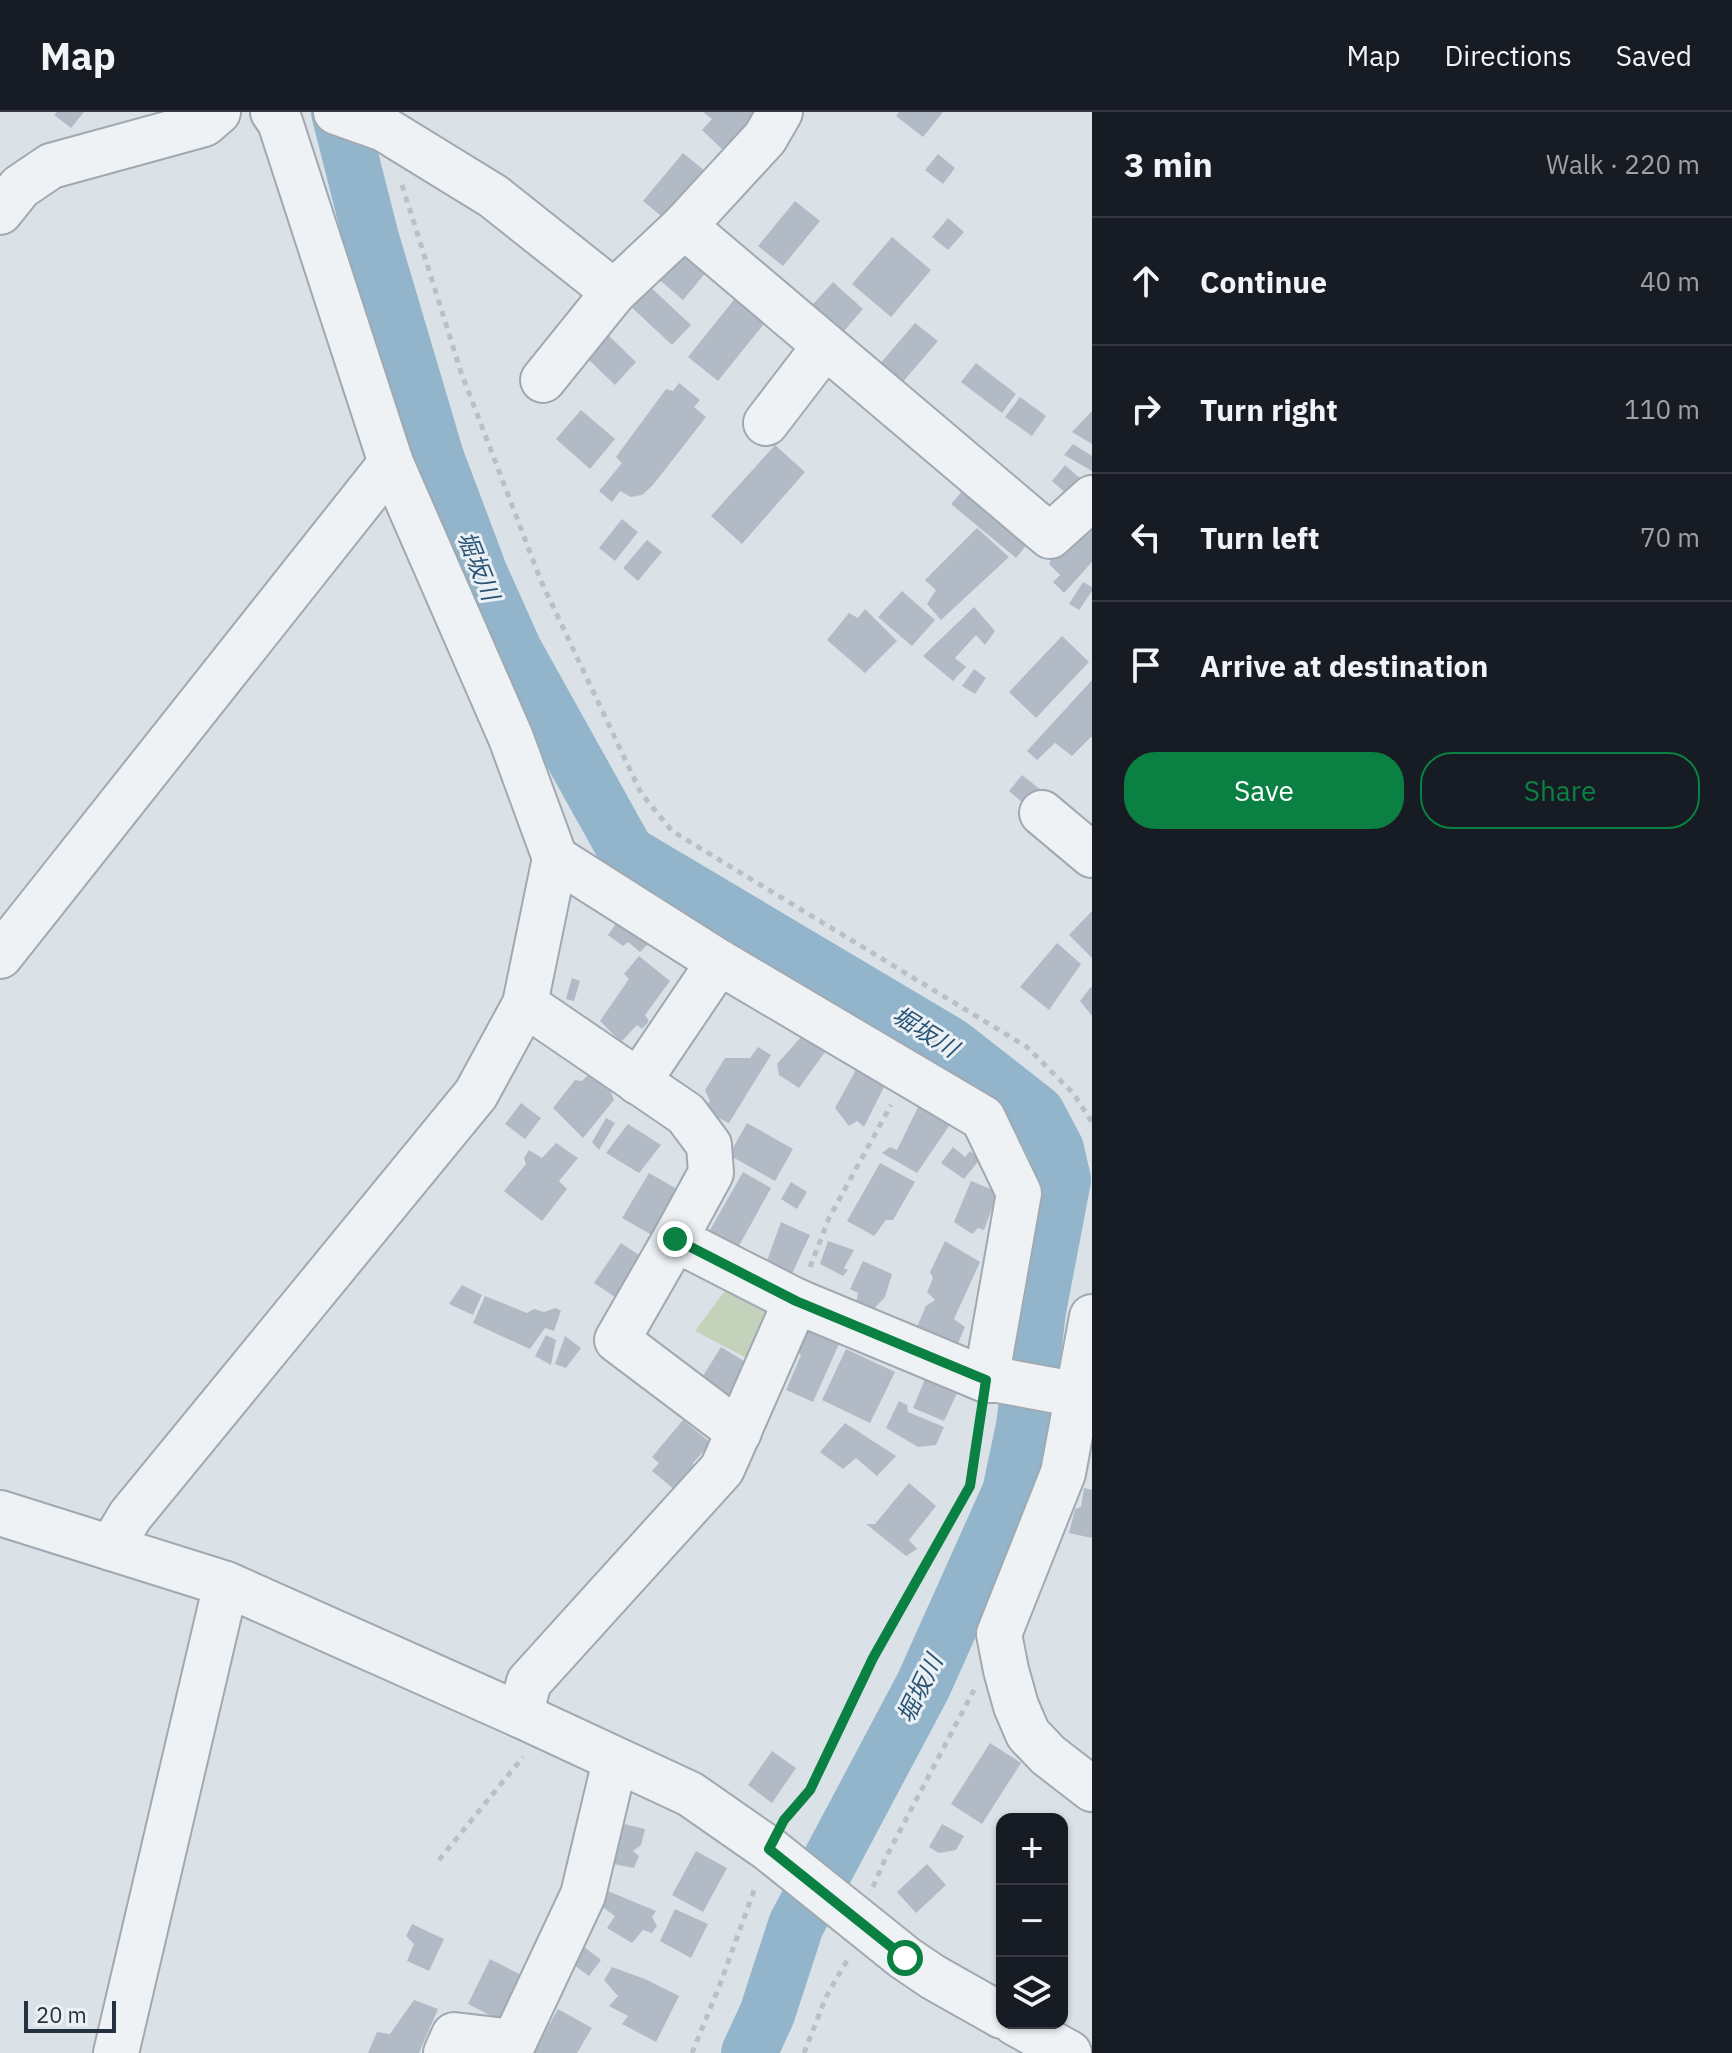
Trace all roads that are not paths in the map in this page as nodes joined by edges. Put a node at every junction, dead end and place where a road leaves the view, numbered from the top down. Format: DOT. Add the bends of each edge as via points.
graph roads {
  1 [pos="218,112"];
  2 [pos="273,112"];
  3 [pos="336,112"];
  4 [pos="780,112"];
  5 [pos="0,159"];
  6 [pos="51,166"];
  7 [pos="0,212"];
  8 [pos="684,226"];
  9 [pos="614,292"];
  10 [pos="825,346"];
  11 [pos="543,380"];
  12 [pos="766,423"];
  13 [pos="391,463"];
  14 [pos="1092,500"];
  15 [pos="1042,813"];
  16 [pos="1092,855"];
  17 [pos="555,858"];
  18 [pos="0,956"];
  19 [pos="719,962"];
  20 [pos="525,1004"];
  21 [pos="638,1082"];
  22 [pos="675,1239"];
  23 [pos="796,1301"];
  24 [pos="1092,1322"];
  25 [pos="992,1380"];
  26 [pos="1071,1393"];
  27 [pos="739,1432"];
  28 [pos="0,1513"];
  29 [pos="111,1548"];
  30 [pos="226,1584"];
  31 [pos="533,1722"];
  32 [pos="615,1761"];
  33 [pos="1092,1789"];
  34 [pos="996,2013"];
  35 [pos="1026,2029"];
  36 [pos="116,2053"];
  37 [pos="446,2053"];
  38 [pos="1069,2053"];
  1 -- 6 [label="street" via="204,124"];
  2 -- 13 [label="street"];
  3 -- 9 [label="street" via="384,129 493,196"];
  4 -- 8 [label="street" via="765,138"];
  5 -- 6 [label="street"];
  6 -- 7 [label="street" via="20,187"];
  8 -- 9 [label="street"];
  8 -- 10 [label="street"];
  9 -- 11 [label="street"];
  10 -- 12 [label="street"];
  10 -- 14 [label="street" via="1050,536"];
  13 -- 17 [label="street" via="511,738"];
  13 -- 18 [label="street"];
  15 -- 16 [label="street"];
  17 -- 19 [label="street"];
  17 -- 20 [label="street"];
  19 -- 21 [label="street"];
  19 -- 25 [label="street" via="983,1118 1019,1193"];
  20 -- 21 [label="street"];
  20 -- 29 [label="street" via="476,1094 130,1516"];
  21 -- 22 [label="street" via="686,1114 709,1145 711,1173"];
  22 -- 23 [label="street"];
  22 -- 27 [label="street" via="617,1340"];
  23 -- 25 [label="street"];
  23 -- 27 [label="street"];
  24 -- 26 [label="street"];
  25 -- 26 [label="street"];
  26 -- 33 [label="street" via="1063,1473 999,1634 1028,1734"];
  27 -- 31 [label="street" via="722,1469 529,1682"];
  28 -- 29 [label="street"];
  29 -- 30 [label="street"];
  30 -- 31 [label="street"];
  30 -- 36 [label="street"];
  31 -- 32 [label="street"];
  32 -- 34 [label="street" via="690,1794 933,1977"];
  32 -- 37 [label="street" via="583,1895 514,2042 454,2035"];
  35 -- 38 [label="street"];
}
